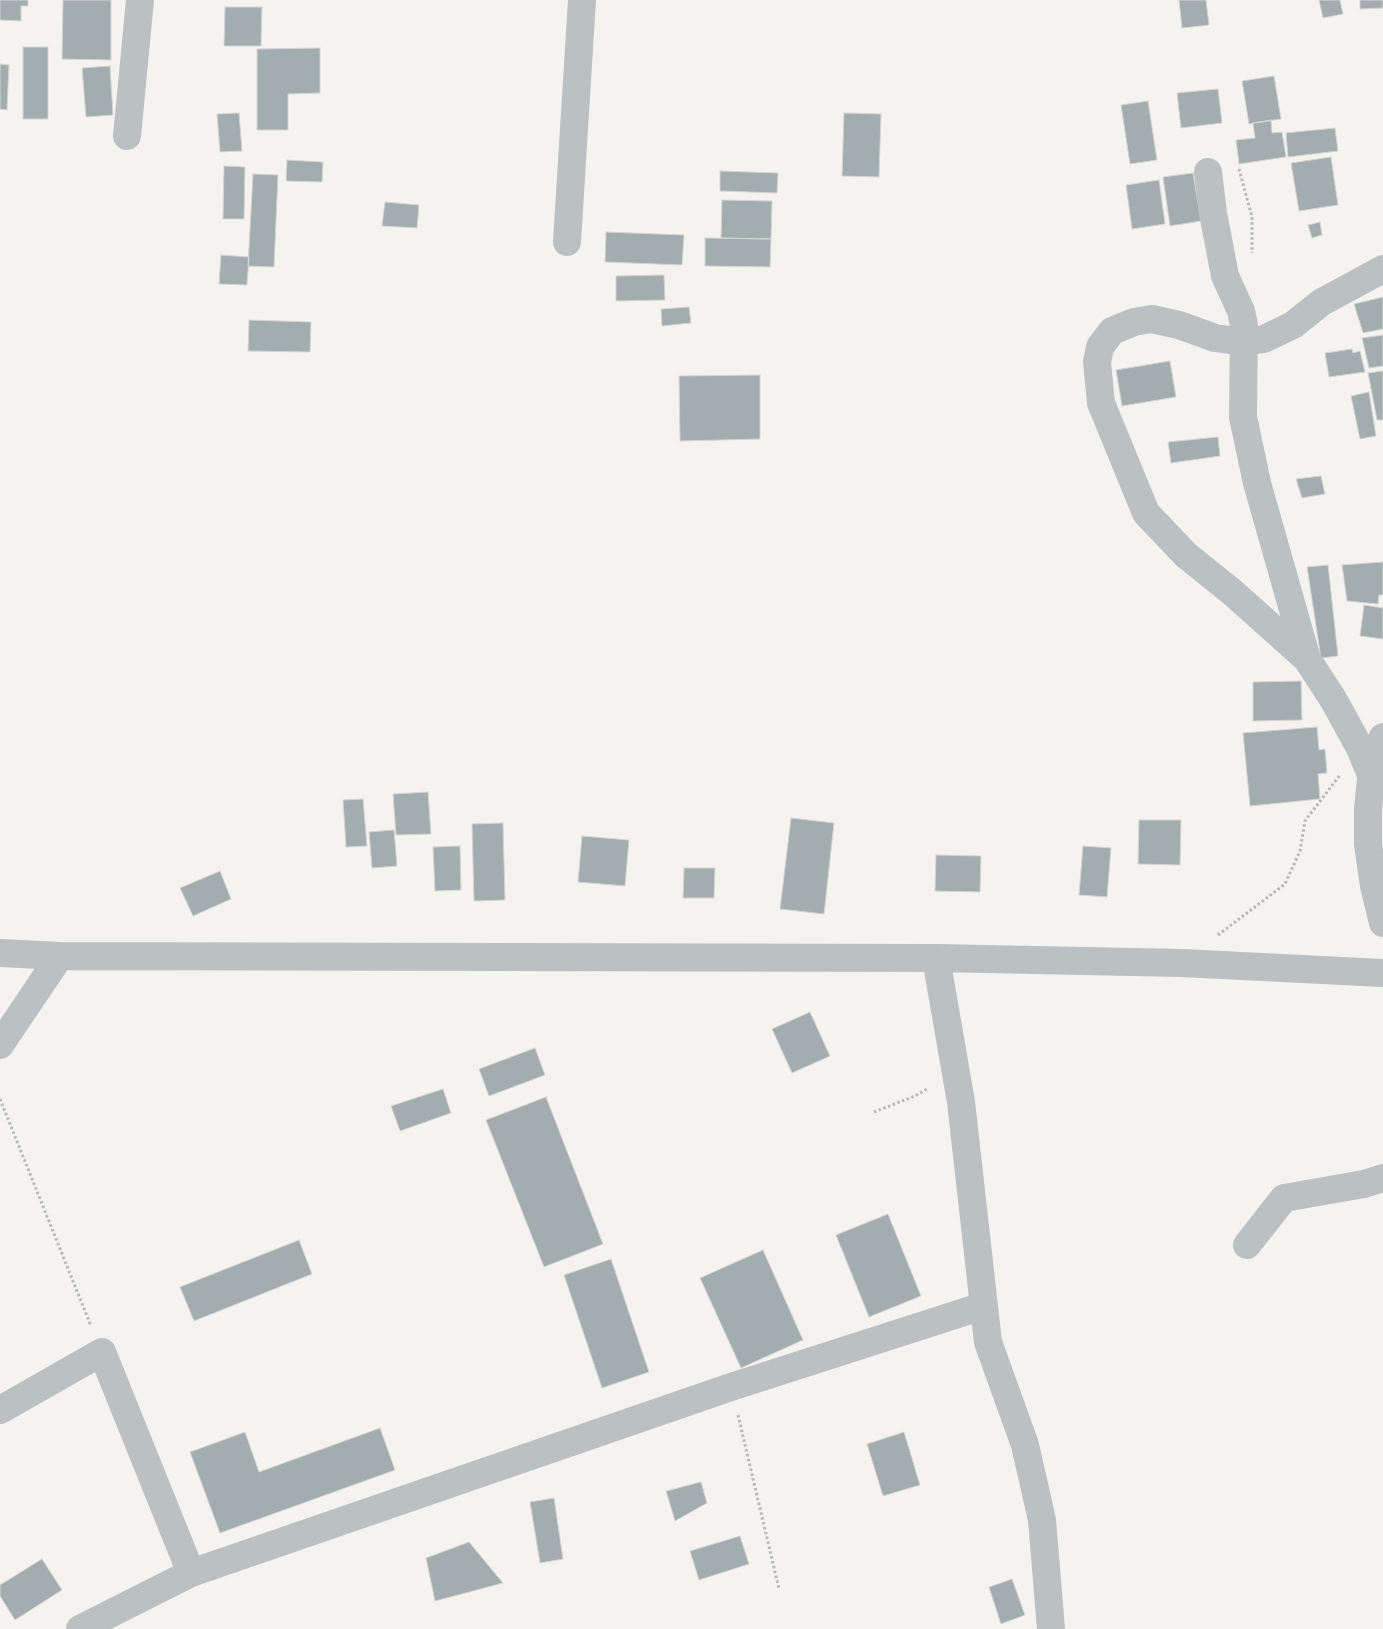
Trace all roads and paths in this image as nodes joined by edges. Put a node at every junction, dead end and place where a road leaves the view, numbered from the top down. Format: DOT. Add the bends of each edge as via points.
graph roads {
  1 [pos="140,0"];
  2 [pos="582,0"];
  3 [pos="128,136"];
  4 [pos="1208,172"];
  5 [pos="567,242"];
  6 [pos="1383,269"];
  7 [pos="1244,342"];
  8 [pos="1307,659"];
  9 [pos="1371,742"];
  10 [pos="1383,923"];
  11 [pos="0,953"];
  12 [pos="60,956"];
  13 [pos="936,958"];
  14 [pos="1182,963"];
  15 [pos="1383,973"];
  16 [pos="0,1045"];
  17 [pos="952,1051"];
  18 [pos="0,1099"];
  19 [pos="874,1112"];
  20 [pos="1383,1178"];
  21 [pos="1247,1245"];
  22 [pos="983,1306"];
  23 [pos="102,1352"];
  24 [pos="731,1387"];
  25 [pos="0,1410"];
  26 [pos="190,1573"];
  27 [pos="778,1589"];
  28 [pos="80,1629"];
  29 [pos="1051,1629"];
  1 -- 3 [label="street"];
  2 -- 5 [label="street"];
  4 -- 7 [label="street" via="1218,247 1225,276 1241,310"];
  6 -- 7 [label="street" via="1322,302 1293,325 1264,339"];
  7 -- 8 [label="street" via="1243,417 1257,482"];
  7 -- 8 [label="street" via="1215,338 1179,324 1152,319 1112,331 1100,347 1097,372 1101,403 1146,513 1186,555"];
  8 -- 9 [label="street" via="1333,699"];
  9 -- 10 [label="street" via="1368,844"];
  9 -- 14 [label="path" via="1305,821 1300,851 1285,884"];
  11 -- 12 [label="street"];
  12 -- 13 [label="street"];
  12 -- 16 [label="street"];
  13 -- 14 [label="street"];
  13 -- 17 [label="street"];
  14 -- 15 [label="street"];
  17 -- 19 [label="path" via="947,1068 936,1084"];
  17 -- 22 [label="street" via="974,1207"];
  18 -- 23 [label="path"];
  20 -- 21 [label="street" via="1284,1198"];
  22 -- 24 [label="street"];
  22 -- 29 [label="street" via="988,1342 1025,1445 1042,1520"];
  23 -- 25 [label="street"];
  23 -- 26 [label="street"];
  24 -- 26 [label="street"];
  24 -- 27 [label="path"];
  26 -- 28 [label="street"];
}
